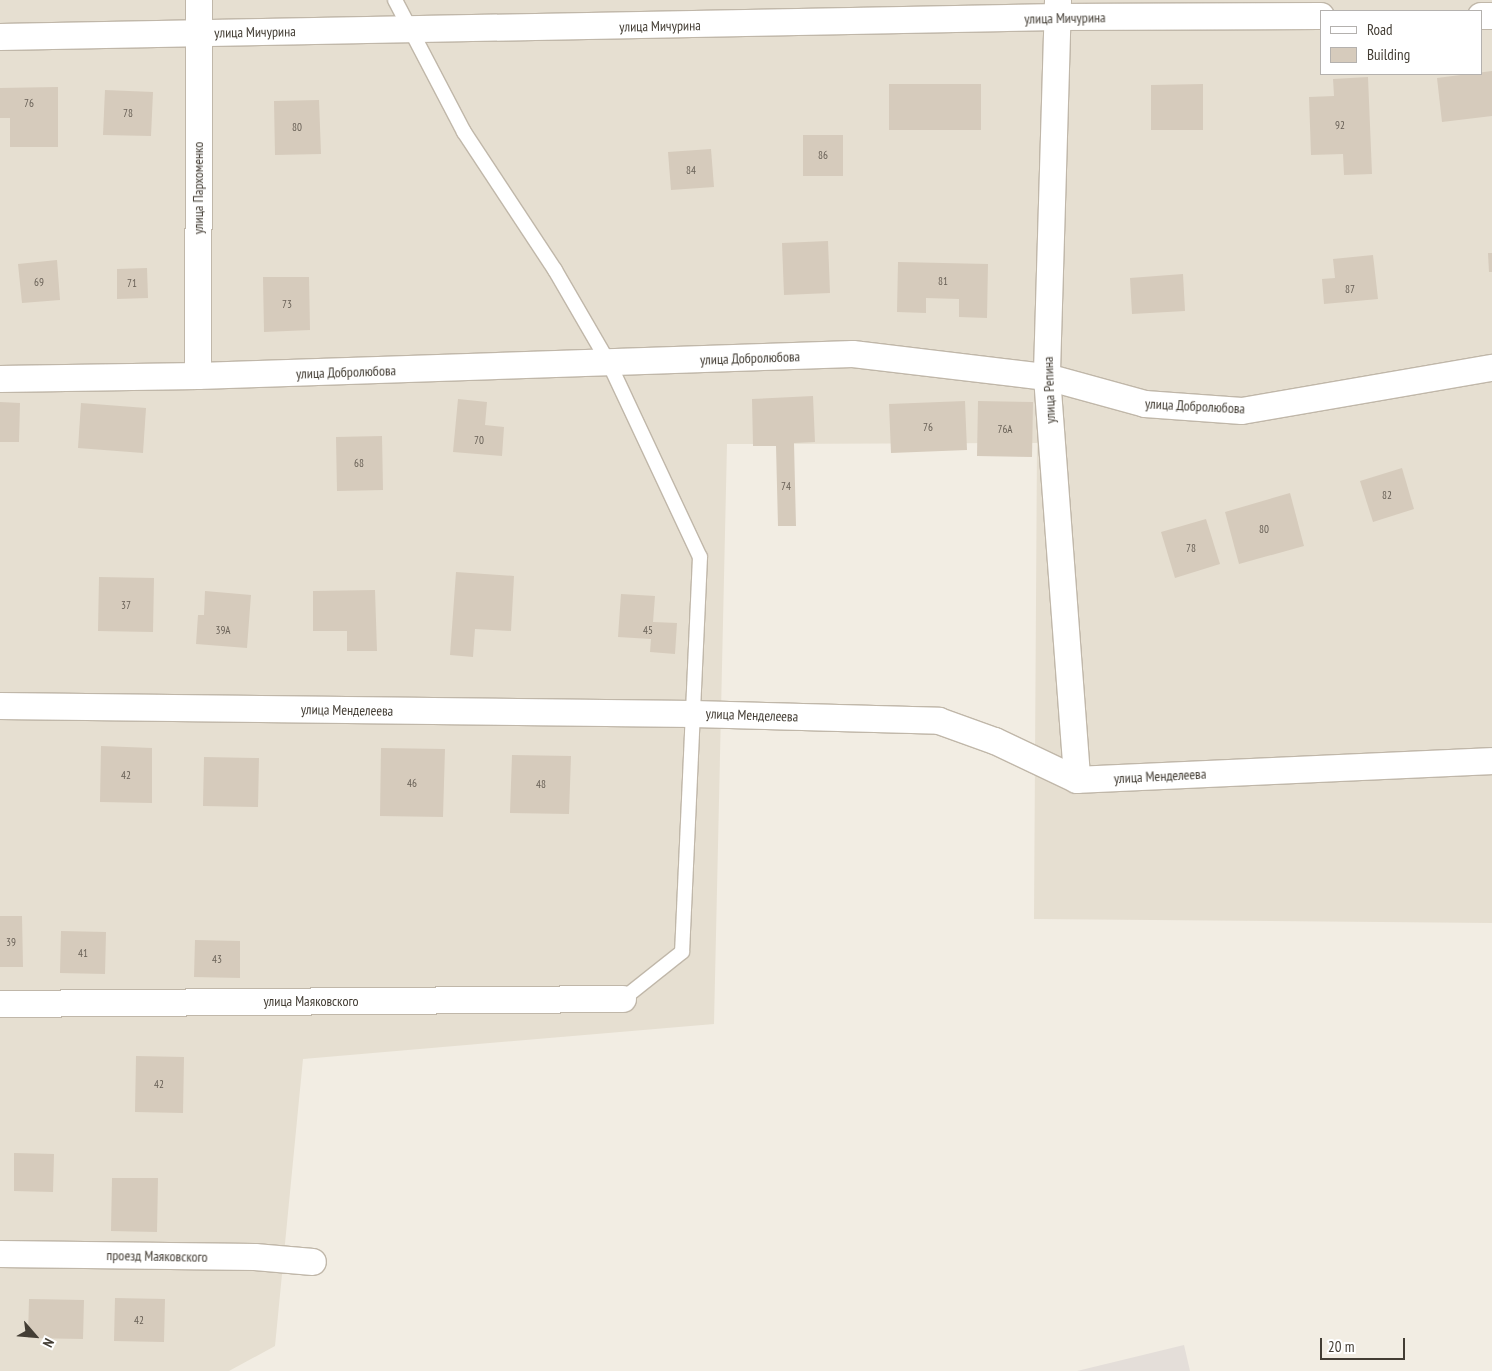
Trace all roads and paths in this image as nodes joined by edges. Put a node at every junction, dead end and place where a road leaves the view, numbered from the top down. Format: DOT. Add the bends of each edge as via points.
graph roads {
  1 [pos="199,0"];
  2 [pos="395,0"];
  3 [pos="1058,9"];
  4 [pos="1320,16"];
  5 [pos="414,31"];
  6 [pos="199,33"];
  7 [pos="0,36"];
  8 [pos="609,363"];
  9 [pos="1492,368"];
  10 [pos="198,376"];
  11 [pos="1047,378"];
  12 [pos="0,379"];
  13 [pos="0,706"];
  14 [pos="693,714"];
  15 [pos="1492,761"];
  16 [pos="1077,780"];
  17 [pos="623,999"];
  18 [pos="0,1004"];
  19 [pos="0,1254"];
  20 [pos="313,1262"];
  1 -- 6 [label="street, улица Пархоменко"];
  2 -- 5 [label="lane"];
  3 -- 4 [label="street, улица Мичурина"];
  3 -- 5 [label="street, улица Мичурина"];
  3 -- 11 [label="street, улица Репина"];
  5 -- 6 [label="street, улица Мичурина"];
  5 -- 8 [label="lane" via="464,132 555,270"];
  6 -- 7 [label="street, улица Мичурина"];
  6 -- 10 [label="street, улица Пархоменко"];
  8 -- 10 [label="street, улица Добролюбова"];
  8 -- 11 [label="street, улица Добролюбова" via="853,354"];
  8 -- 14 [label="lane" via="700,557"];
  9 -- 11 [label="street, улица Добролюбова" via="1242,411 1145,404"];
  10 -- 12 [label="street, улица Добролюбова"];
  11 -- 16 [label="street, улица Репина"];
  13 -- 14 [label="street, улица Менделеева"];
  14 -- 16 [label="street, улица Менделеева" via="939,721 995,741"];
  14 -- 17 [label="lane" via="682,952"];
  15 -- 16 [label="street, улица Менделеева"];
  17 -- 18 [label="street, улица Маяковского"];
  19 -- 20 [label="street, проезд Маяковского" via="255,1257"];
}
